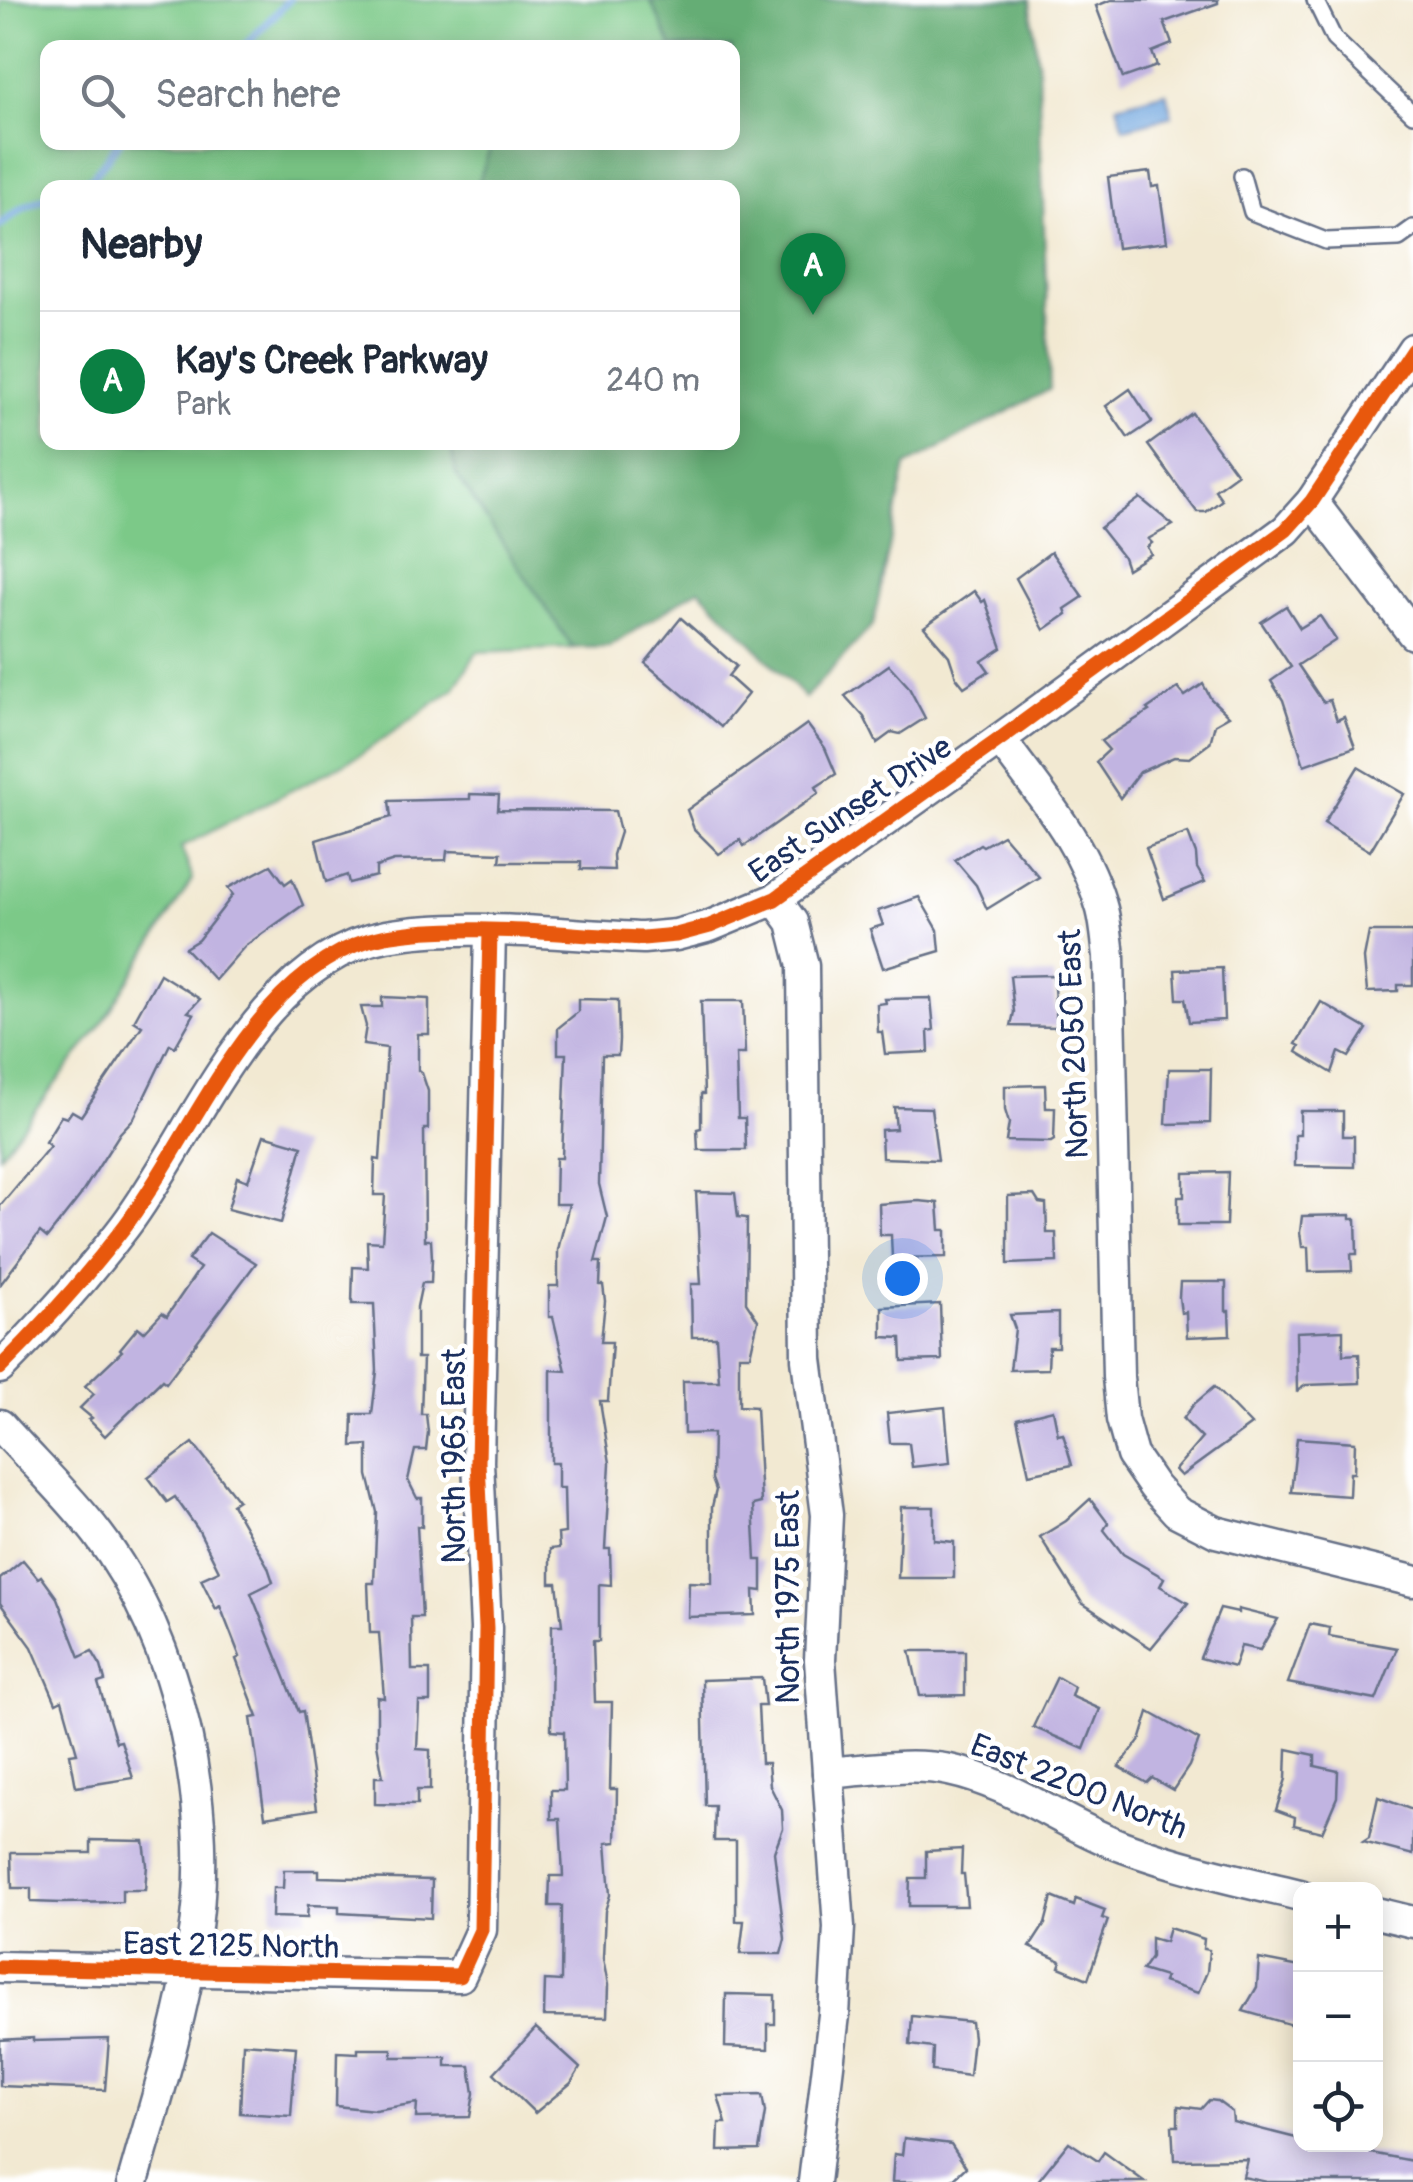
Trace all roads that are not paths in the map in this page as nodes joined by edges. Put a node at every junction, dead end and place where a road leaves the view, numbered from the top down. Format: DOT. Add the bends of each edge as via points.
graph roads {
  1 [pos="1315,0"];
  2 [pos="1413,114"];
  3 [pos="1242,176"];
  4 [pos="1413,228"];
  5 [pos="1413,349"];
  6 [pos="1312,501"];
  7 [pos="1413,634"];
  8 [pos="1000,740"];
  9 [pos="774,898"];
  10 [pos="490,932"];
  11 [pos="0,1368"];
  12 [pos="0,1425"];
  13 [pos="1413,1579"];
  14 [pos="828,1773"];
  15 [pos="1293,1893"];
  16 [pos="1383,1915"];
  17 [pos="1413,1922"];
  18 [pos="0,1967"];
  19 [pos="188,1972"];
  20 [pos="460,1976"];
  21 [pos="133,2182"];
  22 [pos="814,2182"];
  1 -- 2 [label="lane" via="1334,39"];
  3 -- 4 [label="lane" via="1252,212 1326,241 1399,238"];
  5 -- 6 [label="street, East Sunset Drive"];
  6 -- 7 [label="street"];
  6 -- 8 [label="street, East Sunset Drive" via="1286,530"];
  8 -- 9 [label="street, East Sunset Drive"];
  8 -- 13 [label="street, North 2050 East" via="1071,837 1103,912 1118,1376 1132,1455 1177,1512 1216,1532"];
  9 -- 10 [label="street, East Sunset Drive" via="676,935"];
  9 -- 14 [label="street, North 1975 East" via="792,922 802,966 806,1358 827,1515 820,1660"];
  10 -- 11 [label="street, East Sunset Drive" via="384,936 337,952 291,986 250,1033 126,1225"];
  10 -- 20 [label="street, North 1965 East" via="478,1462 486,1665 481,1930"];
  12 -- 19 [label="street" via="98,1533 142,1604 165,1664 184,1722 197,1801 200,1868"];
  14 -- 15 [label="street, East 2200 North" via="948,1770 987,1781 1120,1846"];
  14 -- 22 [label="street, North 1975 East" via="839,1927"];
  16 -- 17 [label="street"];
  18 -- 19 [label="street, East 2125 North"];
  19 -- 20 [label="street, East 2125 North"];
  19 -- 21 [label="street"];
}
